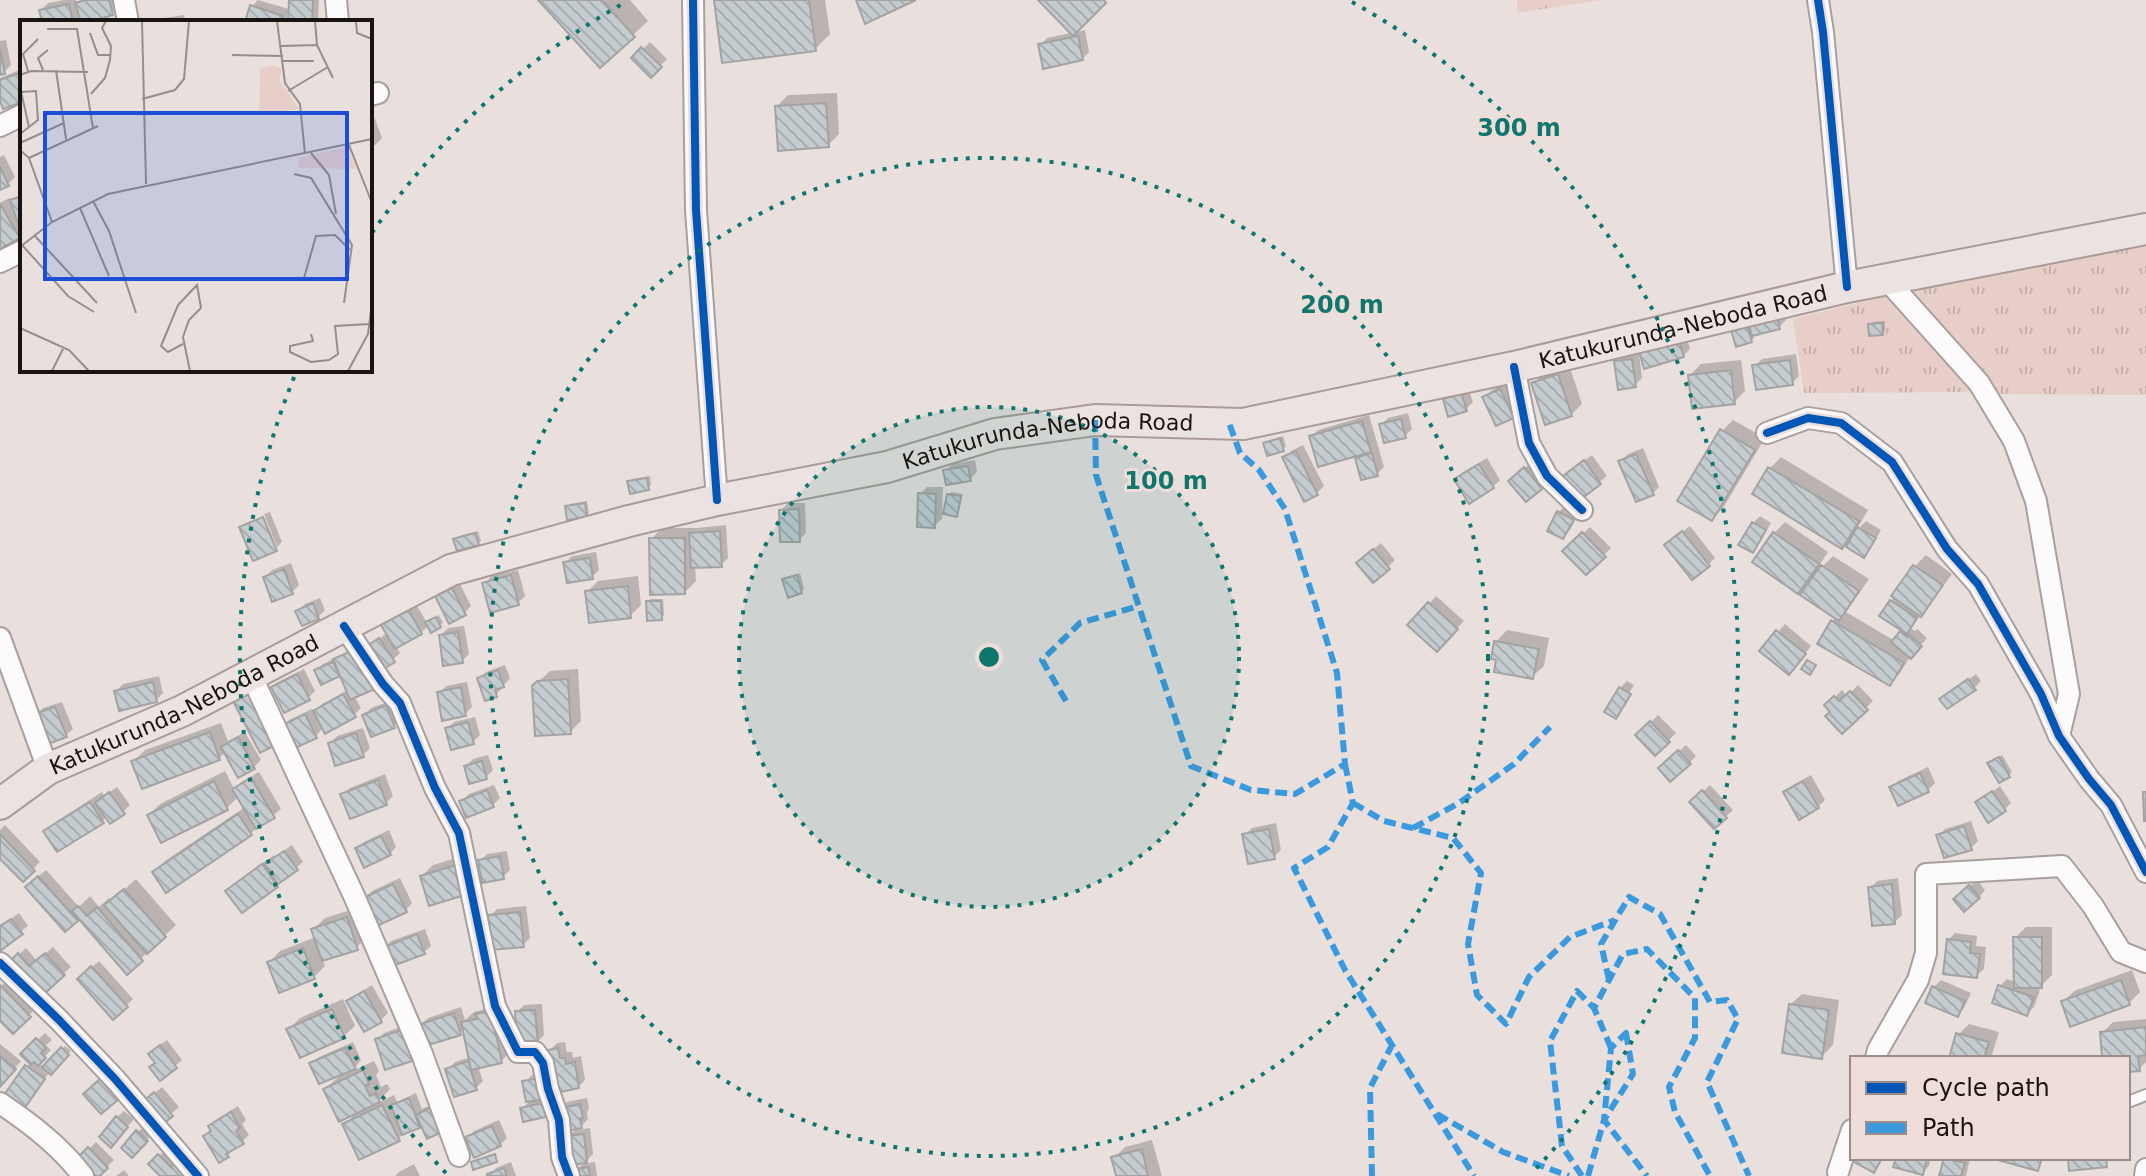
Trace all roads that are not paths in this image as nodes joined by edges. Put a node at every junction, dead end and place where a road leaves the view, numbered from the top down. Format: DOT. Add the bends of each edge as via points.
graph roads {
  1 [pos="124,0"];
  2 [pos="336,0"];
  3 [pos="693,0"];
  4 [pos="1818,0"];
  5 [pos="128,20"];
  6 [pos="338,20"];
  7 [pos="20,116"];
  8 [pos="0,126"];
  9 [pos="2146,229"];
  10 [pos="20,252"];
  11 [pos="0,262"];
  12 [pos="1887,280"];
  13 [pos="1847,287"];
  14 [pos="1514,367"];
  15 [pos="1767,433"];
  16 [pos="717,500"];
  17 [pos="1582,510"];
  18 [pos="344,626"];
  19 [pos="0,638"];
  20 [pos="251,675"];
  21 [pos="2059,736"];
  22 [pos="48,769"];
  23 [pos="0,804"];
  24 [pos="2146,872"];
  25 [pos="2146,962"];
  26 [pos="0,963"];
  27 [pos="1883,1055"];
  28 [pos="0,1103"];
  29 [pos="1850,1136"];
  30 [pos="459,1156"];
  31 [pos="2146,1169"];
  32 [pos="1838,1172"];
  33 [pos="83,1176"];
  34 [pos="198,1176"];
  35 [pos="569,1176"];
  36 [pos="2145,1176"];
  1 -- 5 [label="street"];
  2 -- 6 [label="street"];
  3 -- 16 [label="street" via="696,210"];
  4 -- 13 [label="street"];
  7 -- 8 [label="street"];
  9 -- 12 [label="main road, Katukurunda-Neboda Road"];
  10 -- 11 [label="street"];
  12 -- 13 [label="main road, Katukurunda-Neboda Road"];
  12 -- 21 [label="street" via="1979,383 2014,441 2036,501 2069,694"];
  13 -- 14 [label="main road, Katukurunda-Neboda Road"];
  14 -- 16 [label="main road, Katukurunda-Neboda Road" via="1243,424 1095,420 995,434 887,467"];
  14 -- 17 [label="street" via="1529,443 1547,476"];
  15 -- 21 [label="street" via="1808,418 1841,423 1892,462 1947,549 1978,584"];
  16 -- 18 [label="main road, Katukurunda-Neboda Road" via="451,570"];
  18 -- 20 [label="main road, Katukurunda-Neboda Road"];
  18 -- 35 [label="street" via="400,703 459,833 495,1006 518,1052 535,1052 543,1063"];
  19 -- 22 [label="street"];
  20 -- 22 [label="main road, Katukurunda-Neboda Road"];
  20 -- 30 [label="street" via="422,1054"];
  21 -- 24 [label="street" via="2111,805"];
  22 -- 23 [label="main road, Katukurunda-Neboda Road"];
  25 -- 27 [label="street" via="2121,952 2062,866 1926,874 1926,953"];
  26 -- 34 [label="street" via="105,1069"];
  28 -- 33 [label="street" via="66,1154"];
  29 -- 32 [label="street"];
  31 -- 36 [label="street"];
}
